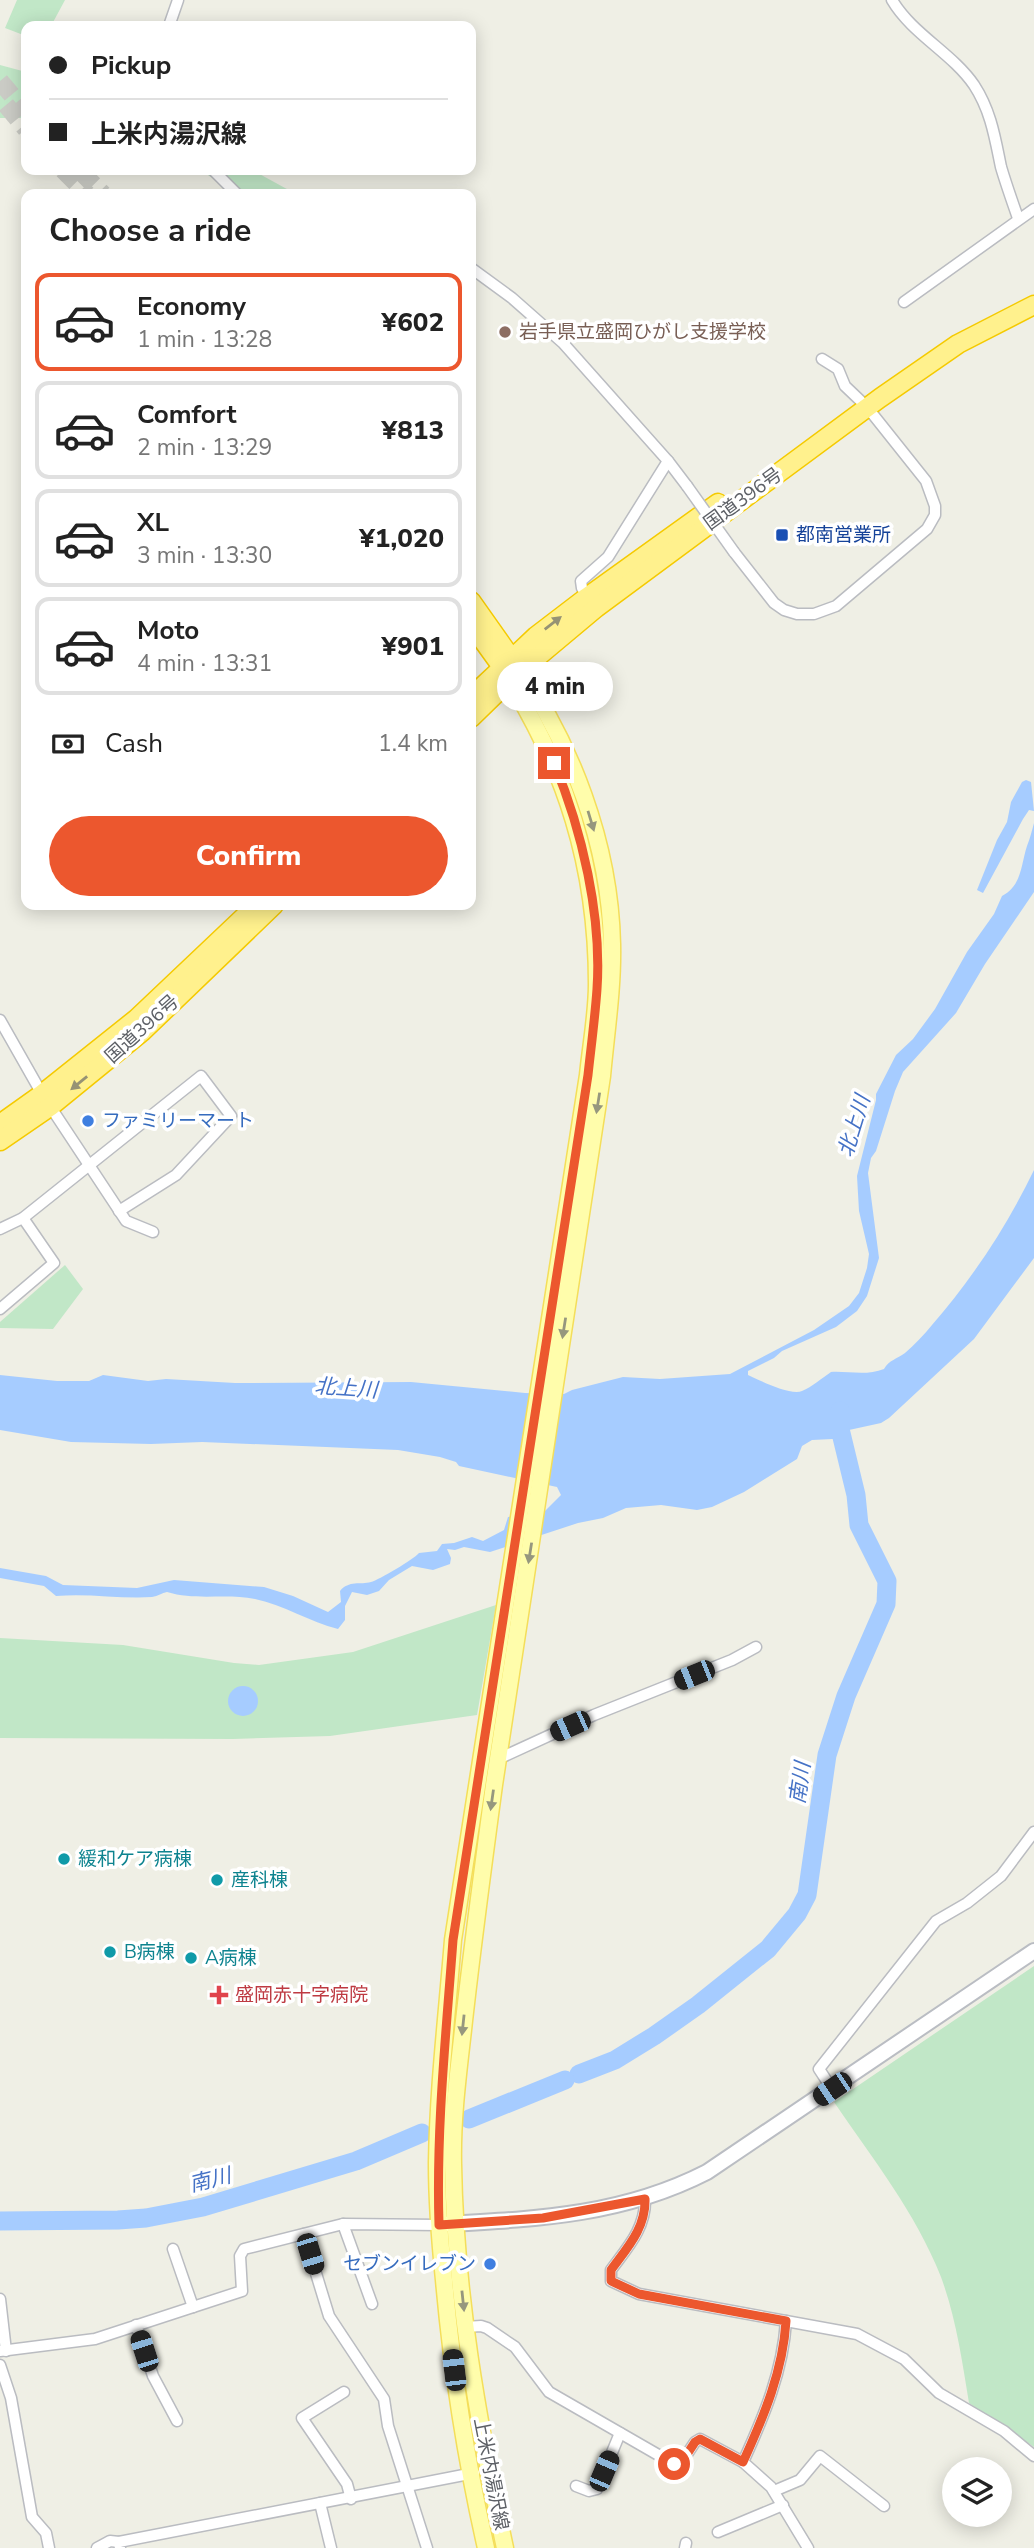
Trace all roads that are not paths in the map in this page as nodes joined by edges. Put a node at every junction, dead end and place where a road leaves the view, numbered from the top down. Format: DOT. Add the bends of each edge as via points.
graph roads {
  1 [pos="178,0"];
  2 [pos="892,0"];
  3 [pos="171,21"];
  4 [pos="219,175"];
  5 [pos="232,189"];
  6 [pos="1034,208"];
  7 [pos="1018,218"];
  8 [pos="476,272"];
  9 [pos="904,302"];
  10 [pos="1034,303"];
  11 [pos="822,359"];
  12 [pos="864,404"];
  13 [pos="668,461"];
  14 [pos="591,602"];
  15 [pos="476,610"];
  16 [pos="476,630"];
  17 [pos="511,669"];
  18 [pos="476,694"];
  19 [pos="476,712"];
  20 [pos="252,910"];
  21 [pos="270,910"];
  22 [pos="0,1020"];
  23 [pos="47,1100"];
  24 [pos="0,1124"];
  25 [pos="0,1141"];
  26 [pos="88,1165"];
  27 [pos="119,1211"];
  28 [pos="23,1218"];
  29 [pos="0,1229"];
  30 [pos="153,1232"];
  31 [pos="0,1309"];
  32 [pos="756,1647"];
  33 [pos="494,1735"];
  34 [pos="498,1759"];
  35 [pos="1034,1832"];
  36 [pos="1034,1951"];
  37 [pos="832,2089"];
  38 [pos="645,2199"];
  39 [pos="343,2224"];
  40 [pos="447,2224"];
  41 [pos="304,2234"];
  42 [pos="173,2249"];
  43 [pos="0,2299"];
  44 [pos="372,2304"];
  45 [pos="193,2307"];
  46 [pos="786,2321"];
  47 [pos="136,2325"];
  48 [pos="466,2327"];
  49 [pos="3,2351"];
  50 [pos="0,2365"];
  51 [pos="344,2392"];
  52 [pos="177,2421"];
  53 [pos="620,2433"];
  54 [pos="1034,2456"];
  55 [pos="743,2462"];
  56 [pos="489,2470"];
  57 [pos="470,2474"];
  58 [pos="576,2486"];
  59 [pos="409,2487"];
  60 [pos="774,2491"];
  61 [pos="351,2499"];
  62 [pos="320,2503"];
  63 [pos="783,2505"];
  64 [pos="884,2506"];
  65 [pos="718,2532"];
  66 [pos="119,2545"];
  67 [pos="50,2548"];
  68 [pos="97,2548"];
  69 [pos="331,2548"];
  70 [pos="427,2548"];
  71 [pos="486,2548"];
  72 [pos="505,2548"];
  73 [pos="808,2548"];
  1 -- 3 [label="street"];
  2 -- 7 [label="street" via="974,85 996,134"];
  4 -- 5 [label="street"];
  6 -- 7 [label="street"];
  7 -- 9 [label="street"];
  8 -- 13 [label="street" via="553,332"];
  10 -- 12 [label="highway, 国道396号" via="958,344"];
  11 -- 12 [label="street" via="838,369 845,386"];
  12 -- 13 [label="street, bridge" via="931,489 935,515 927,529 836,606 814,614 797,614 774,603"];
  12 -- 14 [label="highway, 国道396号"];
  13 -- 14 [label="street" via="608,557 581,580"];
  14 -- 17 [label="highway, 国道396号"];
  15 -- 17 [label="highway"];
  16 -- 17 [label="highway"];
  17 -- 18 [label="highway, 国道396号"];
  17 -- 19 [label="highway, 国道396号"];
  17 -- 33 [label="main road" via="565,750 584,800 599,849 612,942 588,1075"];
  20 -- 23 [label="highway, 国道396号"];
  21 -- 23 [label="highway, 国道396号, one-way" via="143,1031"];
  22 -- 23 [label="street"];
  23 -- 24 [label="highway, 国道396号"];
  23 -- 25 [label="highway, 国道396号"];
  23 -- 26 [label="street"];
  26 -- 27 [label="street"];
  26 -- 27 [label="street" via="201,1076 231,1116 176,1175"];
  26 -- 28 [label="street"];
  27 -- 30 [label="street" via="125,1221"];
  28 -- 29 [label="street"];
  28 -- 31 [label="street" via="54,1263"];
  32 -- 34 [label="street"];
  33 -- 34 [label="main road, 上米内湯沢線"];
  33 -- 40 [label="main road, 上米内湯沢線" via="453,1940 437,2164"];
  34 -- 40 [label="main road, 上米内湯沢線, one-way" via="472,1942"];
  35 -- 37 [label="street" via="1001,1876 936,1921 819,2068"];
  36 -- 37 [label="street"];
  37 -- 38 [label="street" via="707,2172"];
  38 -- 40 [label="street" via="543,2218"];
  38 -- 46 [label="street" via="642,2223 611,2270 611,2281 639,2294"];
  39 -- 40 [label="street"];
  39 -- 41 [label="street"];
  39 -- 44 [label="street"];
  40 -- 48 [label="main road, 上米内湯沢線, one-way"];
  40 -- 57 [label="main road, 上米内湯沢線" via="448,2325"];
  41 -- 45 [label="street" via="240,2251 242,2291"];
  41 -- 59 [label="street" via="329,2316 384,2399 388,2426"];
  42 -- 45 [label="street"];
  43 -- 49 [label="street"];
  45 -- 47 [label="street"];
  46 -- 54 [label="street" via="857,2334 904,2359 939,2393 1004,2431"];
  46 -- 55 [label="street" via="785,2347 774,2388"];
  47 -- 49 [label="street" via="95,2339"];
  47 -- 52 [label="street" via="152,2376"];
  48 -- 53 [label="street" via="487,2328 515,2347 549,2392"];
  48 -- 56 [label="main road, 上米内湯沢線"];
  50 -- 67 [label="street" via="11,2398 32,2517 46,2533"];
  51 -- 61 [label="street" via="302,2418"];
  53 -- 55 [label="street" via="677,2465 700,2439"];
  53 -- 58 [label="street" via="597,2489"];
  55 -- 60 [label="street"];
  56 -- 57 [label="street"];
  56 -- 72 [label="main road, 上米内湯沢線"];
  57 -- 59 [label="street"];
  57 -- 71 [label="main road, 上米内湯沢線"];
  59 -- 61 [label="street"];
  59 -- 70 [label="street"];
  60 -- 63 [label="street"];
  60 -- 64 [label="street" via="800,2480 820,2456"];
  61 -- 62 [label="street"];
  62 -- 66 [label="street"];
  62 -- 69 [label="street"];
  63 -- 65 [label="street"];
  63 -- 73 [label="street"];
  66 -- 68 [label="street" via="110,2541"];
}
